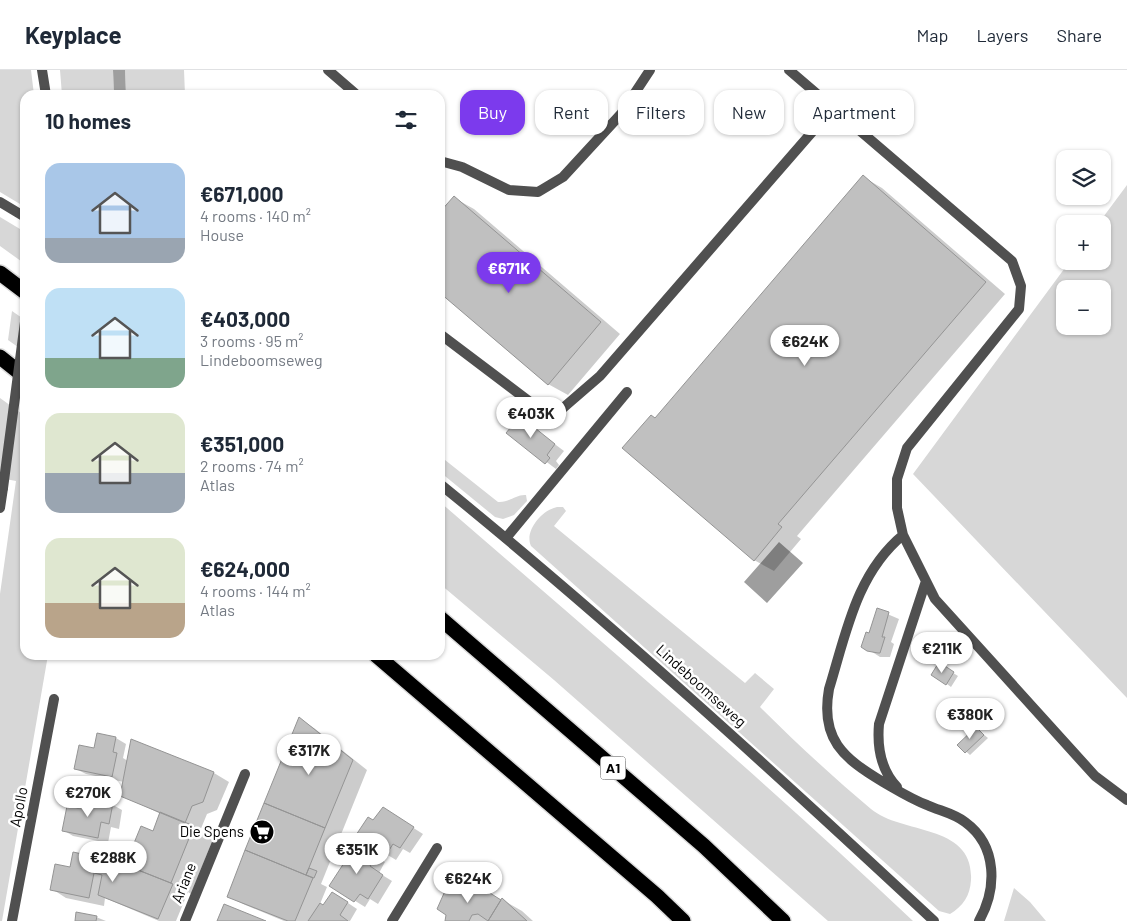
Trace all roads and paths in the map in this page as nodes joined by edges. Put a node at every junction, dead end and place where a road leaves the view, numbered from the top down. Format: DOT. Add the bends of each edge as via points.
graph roads {
  1 [pos="42,70"];
  2 [pos="328,70"];
  3 [pos="650,70"];
  4 [pos="790,70"];
  5 [pos="45,90"];
  6 [pos="351,90"];
  7 [pos="813,90"];
  8 [pos="810,135"];
  9 [pos="865,135"];
  10 [pos="445,162"];
  11 [pos="0,202"];
  12 [pos="20,214"];
  13 [pos="0,273"];
  14 [pos="20,288"];
  15 [pos="445,338"];
  16 [pos="0,358"];
  17 [pos="20,360"];
  18 [pos="20,373"];
  19 [pos="627,392"];
  20 [pos="445,488"];
  21 [pos="0,508"];
  22 [pos="903,535"];
  23 [pos="506,538"];
  24 [pos="926,581"];
  25 [pos="445,622"];
  26 [pos="382,660"];
  27 [pos="54,699"];
  28 [pos="245,774"];
  29 [pos="902,793"];
  30 [pos="1127,800"];
  31 [pos="437,848"];
  32 [pos="12,921"];
  33 [pos="185,921"];
  34 [pos="392,921"];
  35 [pos="683,921"];
  36 [pos="783,921"];
  37 [pos="934,921"];
  38 [pos="980,921"];
  1 -- 5 [label="street"];
  2 -- 6 [label="street"];
  3 -- 10 [label="street" via="621,114 589,149 563,177 538,192 509,190"];
  4 -- 7 [label="street"];
  8 -- 15 [label="street" via="600,376 563,408 534,406"];
  9 -- 22 [label="street" via="1012,261 1021,286 1019,309 907,448 897,479 897,508"];
  11 -- 12 [label="street"];
  13 -- 14 [label="highway"];
  16 -- 18 [label="highway"];
  17 -- 21 [label="street, bridge"];
  19 -- 23 [label="street"];
  20 -- 23 [label="street, Lindeboomseweg"];
  22 -- 24 [label="street"];
  22 -- 29 [label="street" via="888,548 858,594 827,702 829,728 840,750 857,766"];
  23 -- 37 [label="street, Lindeboomseweg" via="735,736"];
  24 -- 29 [label="street" via="878,730 881,760"];
  24 -- 30 [label="street" via="935,599 1095,776"];
  25 -- 36 [label="highway, A1" via="704,846"];
  26 -- 35 [label="highway"];
  27 -- 32 [label="street, Apollo"];
  28 -- 33 [label="street, Ariane"];
  29 -- 38 [label="street" via="966,822 984,845 992,872 992,887"];
  31 -- 34 [label="street"];
}
